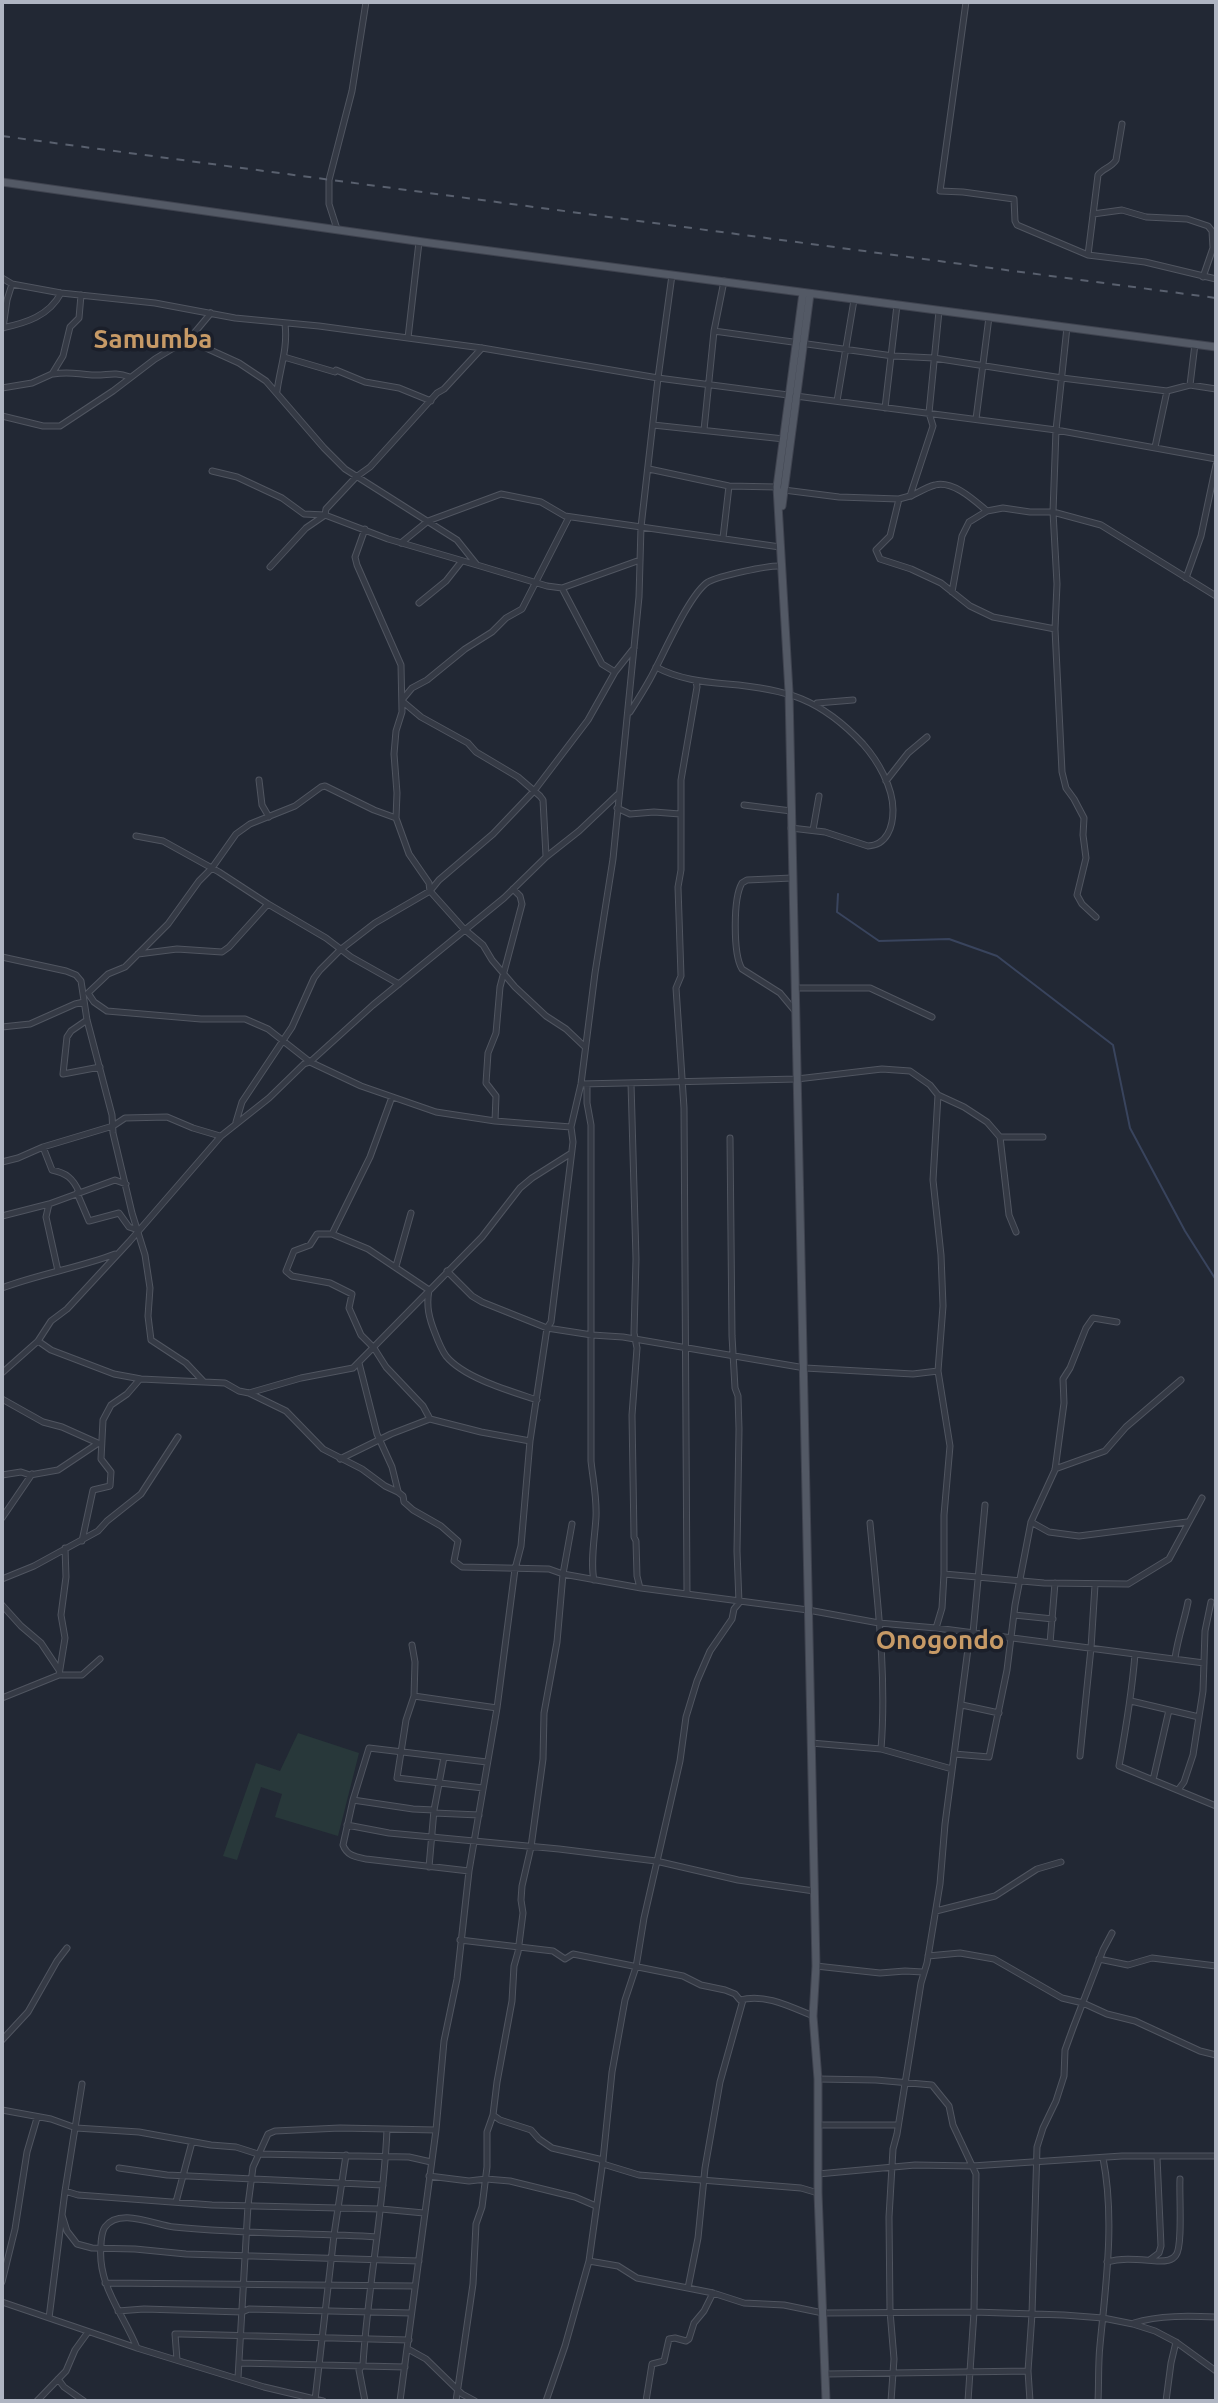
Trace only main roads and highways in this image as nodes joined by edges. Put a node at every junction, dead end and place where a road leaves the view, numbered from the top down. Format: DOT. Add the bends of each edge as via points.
graph roads {
  1 [pos="2,182"];
  2 [pos="806,293"];
  3 [pos="1216,347"];
  4 [pos="826,2401"];
  1 -- 2 [label="main road"];
  2 -- 3 [label="main road"];
  2 -- 4 [label="main road" via="779,525 788,645 813,2016"];
}
